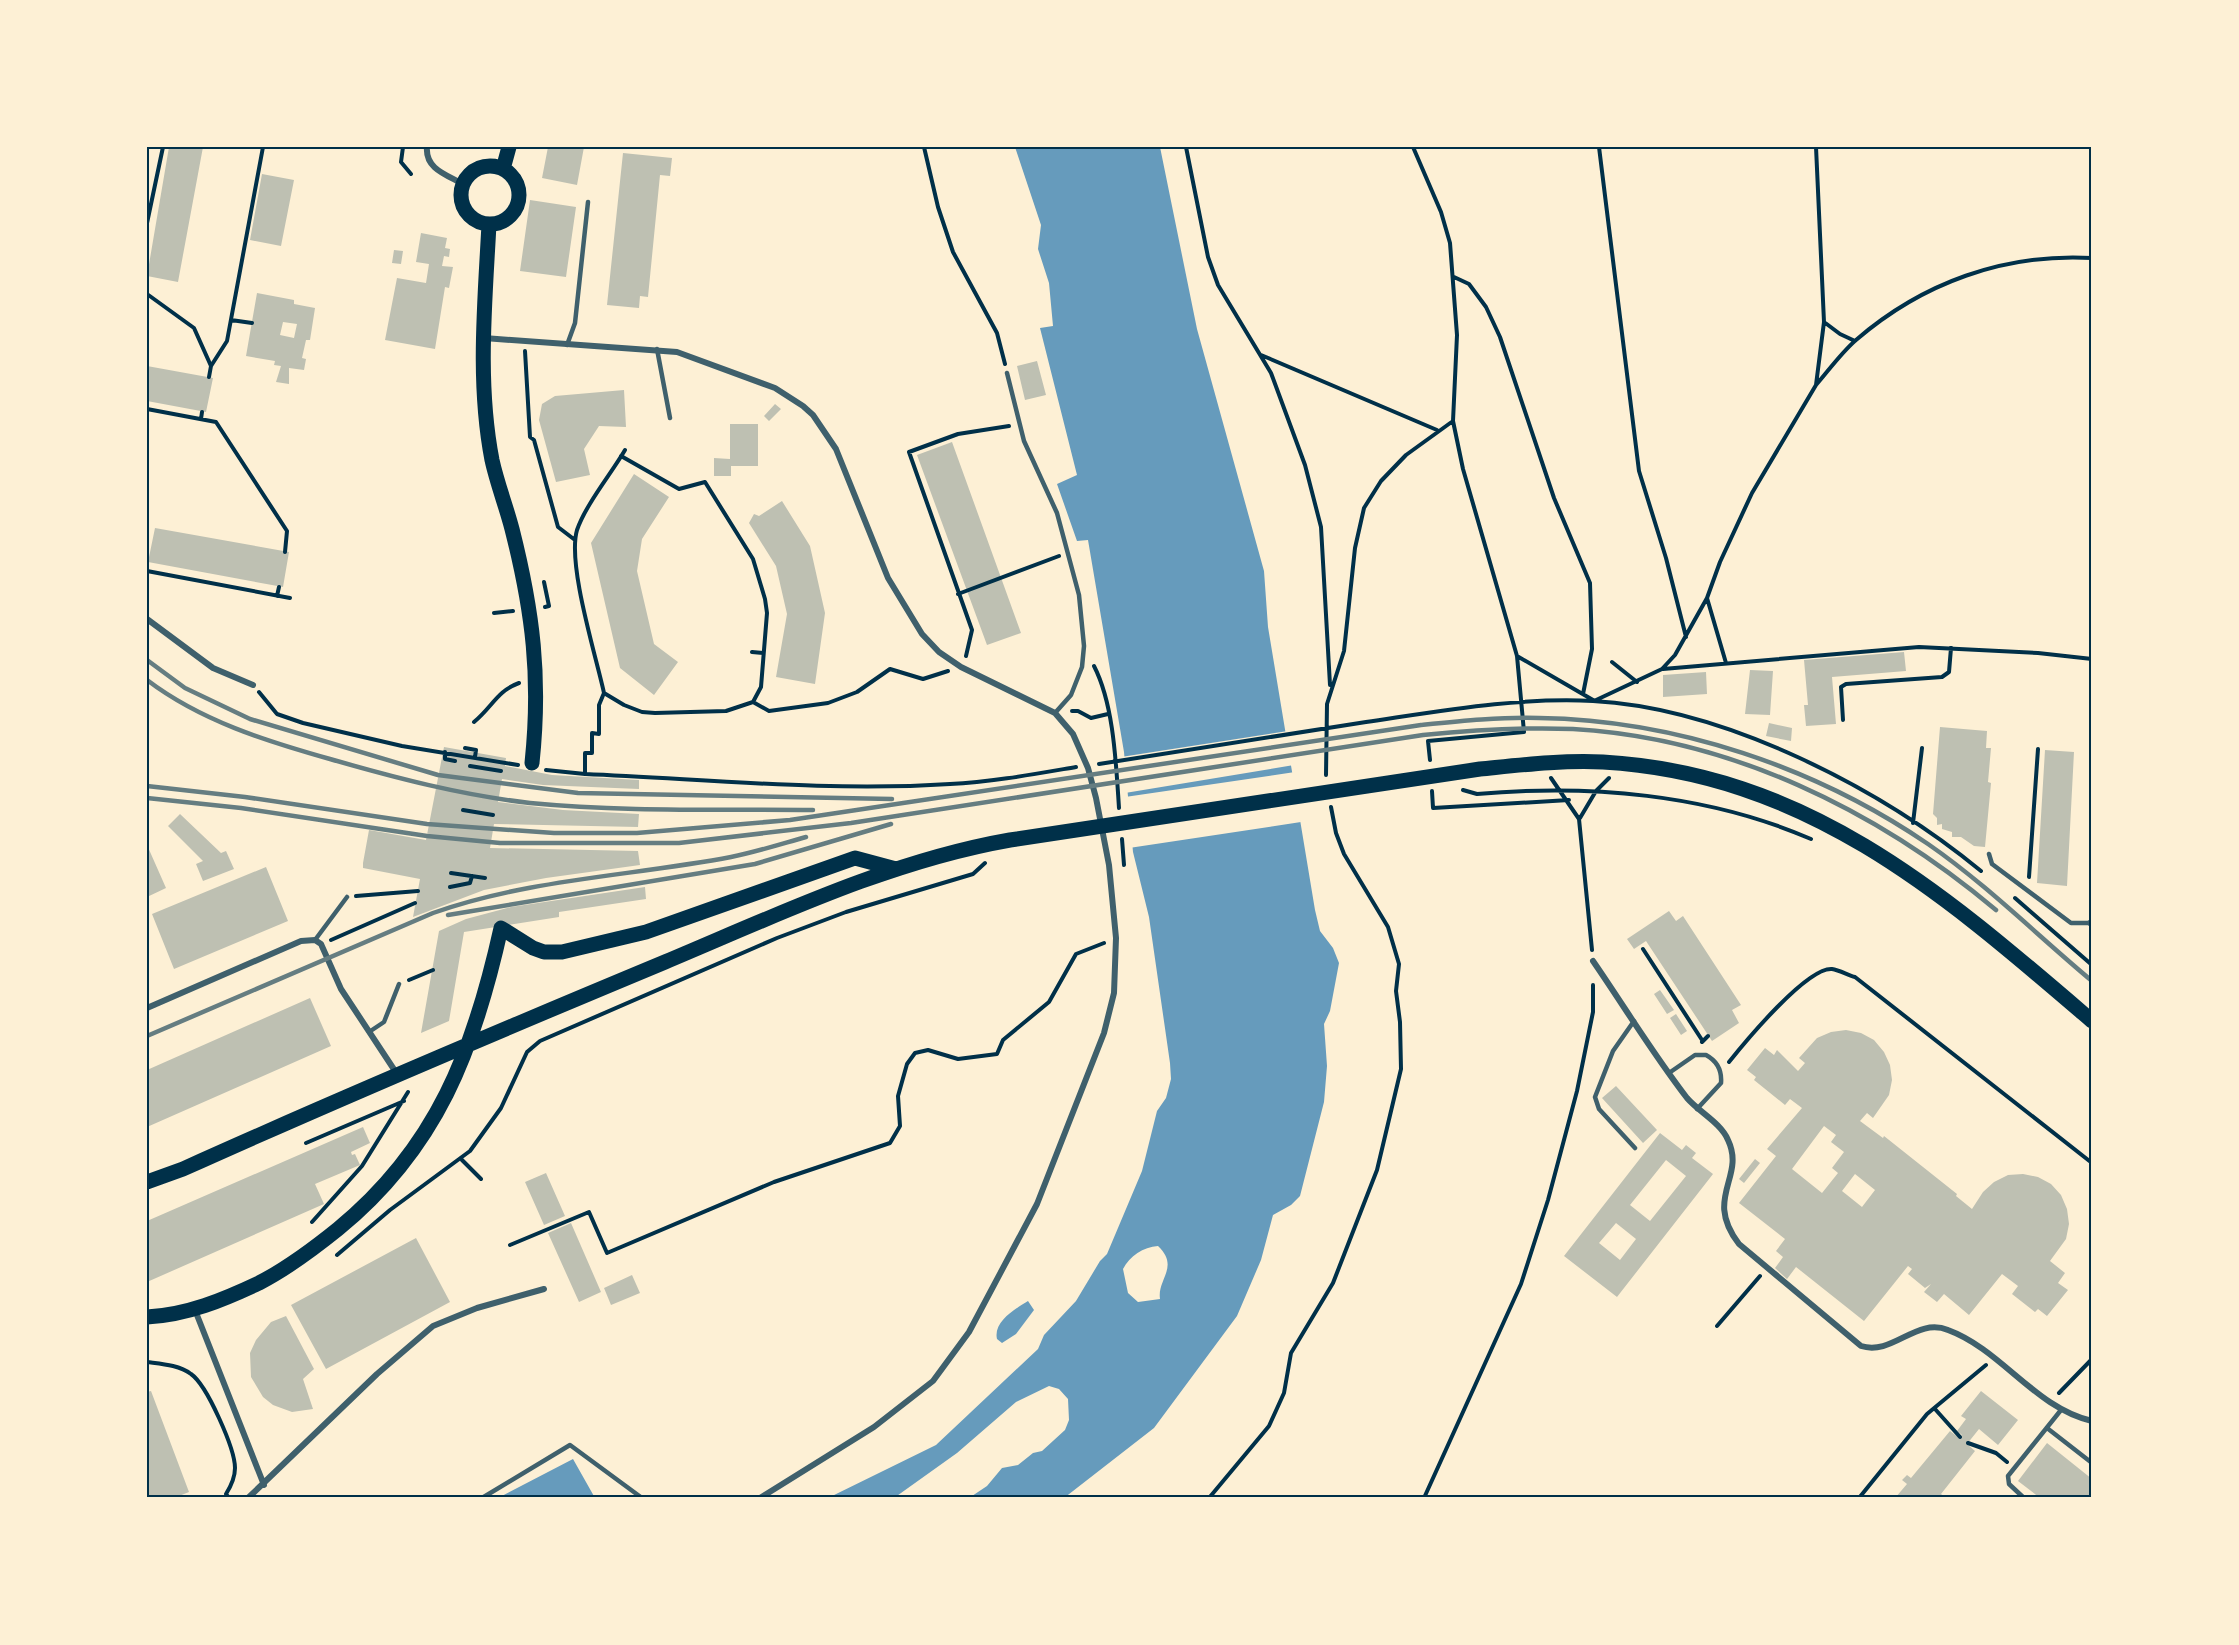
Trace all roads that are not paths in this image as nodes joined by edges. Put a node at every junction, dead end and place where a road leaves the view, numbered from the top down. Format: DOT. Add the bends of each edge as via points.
graph roads {
  1 [pos="427,147"];
  2 [pos="509,147"];
  3 [pos="503,169"];
  4 [pos="464,184"];
  5 [pos="588,202"];
  6 [pos="489,224"];
  7 [pos="484,338"];
  8 [pos="567,345"];
  9 [pos="657,349"];
  10 [pos="1007,373"];
  11 [pos="670,418"];
  12 [pos="147,619"];
  13 [pos="253,685"];
  14 [pos="1055,713"];
  15 [pos="532,763"];
  16 [pos="1989,854"];
  17 [pos="896,869"];
  18 [pos="347,897"];
  19 [pos="2091,922"];
  20 [pos="315,940"];
  21 [pos="1593,961"];
  22 [pos="399,984"];
  23 [pos="147,1008"];
  24 [pos="1634,1021"];
  25 [pos="2092,1021"];
  26 [pos="369,1032"];
  27 [pos="1669,1073"];
  28 [pos="397,1075"];
  29 [pos="1697,1109"];
  30 [pos="1635,1148"];
  31 [pos="149,1184"];
  32 [pos="544,1289"];
  33 [pos="195,1309"];
  34 [pos="147,1317"];
  35 [pos="2061,1410"];
  36 [pos="2092,1421"];
  37 [pos="2048,1428"];
  38 [pos="2092,1463"];
  39 [pos="264,1485"];
  40 [pos="248,1498"];
  41 [pos="482,1498"];
  42 [pos="642,1498"];
  43 [pos="760,1498"];
  44 [pos="2024,1498"];
  1 -- 4 [label="street" via="431,166"];
  2 -- 3 [label="main road"];
  3 -- 4 [label="main road" via="477,169"];
  3 -- 6 [label="main road" via="514,179 519,200 508,218"];
  4 -- 6 [label="main road" via="462,198 468,213"];
  5 -- 8 [label="lane" via="575,323"];
  6 -- 7 [label="main road"];
  7 -- 8 [label="street"];
  7 -- 15 [label="main road" via="485,406 492,460 530,609 537,677"];
  8 -- 9 [label="street"];
  9 -- 11 [label="lane"];
  9 -- 14 [label="street" via="692,356 776,388 813,415 836,449 888,578 922,634 961,667"];
  10 -- 14 [label="lane" via="1031,458 1057,513 1079,595 1084,646 1078,682"];
  12 -- 13 [label="street" via="213,668"];
  14 -- 43 [label="street" via="1073,734 1088,768 1109,865 1116,938 1114,993 1104,1033 1037,1204 969,1332 933,1381 874,1427"];
  16 -- 19 [label="lane" via="1992,864 2071,923"];
  17 -- 25 [label="main road" via="976,846 1480,769 1571,762 1632,765 1729,783 1823,822 1871,848 1976,923"];
  17 -- 28 [label="main road"];
  17 -- 33 [label="main road" via="855,858 646,932 562,952 533,948 501,928 473,1034 453,1082 419,1144 389,1182 358,1212 285,1269"];
  18 -- 20 [label="lane"];
  20 -- 23 [label="street" via="301,941"];
  20 -- 26 [label="street" via="321,944 341,989"];
  21 -- 24 [label="street"];
  22 -- 26 [label="lane" via="384,1022"];
  24 -- 27 [label="street"];
  24 -- 30 [label="lane" via="1613,1051 1595,1097 1599,1109"];
  26 -- 28 [label="street"];
  27 -- 29 [label="street"];
  27 -- 29 [label="lane" via="1699,1054 1711,1058 1720,1072 1719,1088"];
  28 -- 31 [label="main road"];
  29 -- 35 [label="street" via="1723,1131 1732,1152 1722,1205 1727,1226 1739,1244 1766,1269 1861,1346 1883,1348 1913,1332 1936,1327 1957,1334"];
  32 -- 39 [label="street" via="477,1308 433,1326 377,1374"];
  33 -- 34 [label="main road"];
  33 -- 39 [label="street"];
  35 -- 36 [label="street"];
  35 -- 37 [label="lane"];
  37 -- 38 [label="lane"];
  37 -- 44 [label="lane" via="2014,1468 2008,1481"];
  39 -- 40 [label="street"];
  41 -- 42 [label="lane" via="570,1445"];
}
